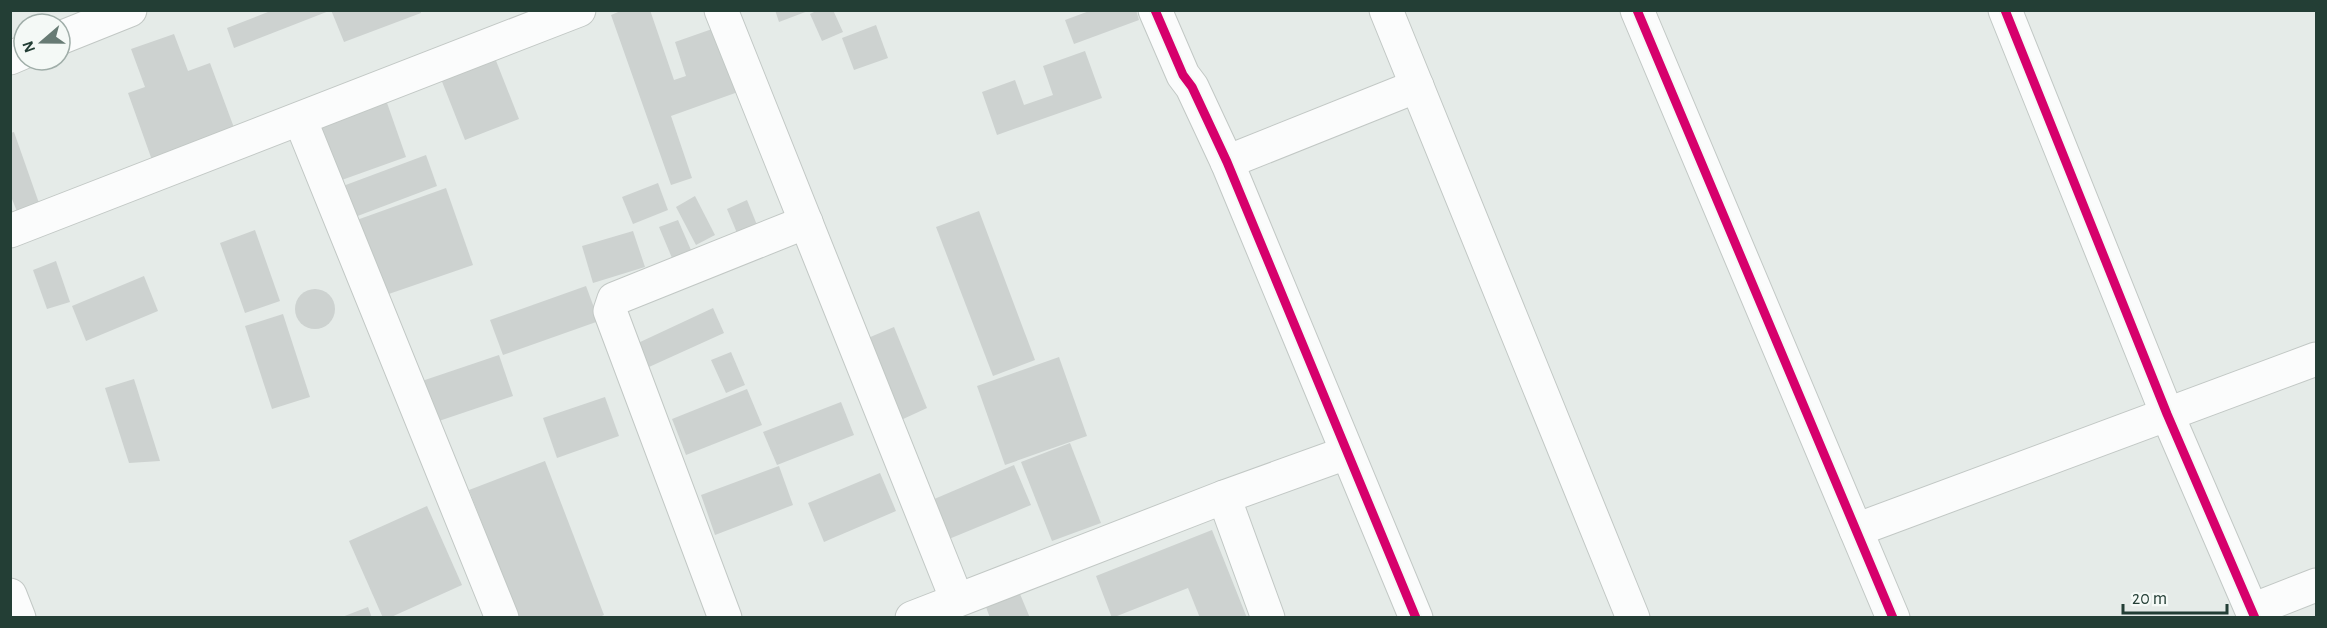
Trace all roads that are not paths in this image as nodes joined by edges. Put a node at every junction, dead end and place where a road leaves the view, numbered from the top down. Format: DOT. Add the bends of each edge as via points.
graph roads {
  1 [pos="130,10"];
  2 [pos="579,10"];
  3 [pos="721,10"];
  4 [pos="1155,10"];
  5 [pos="1386,10"];
  6 [pos="1637,10"];
  7 [pos="2005,10"];
  8 [pos="72,33"];
  9 [pos="1417,87"];
  10 [pos="300,119"];
  11 [pos="1227,162"];
  12 [pos="806,222"];
  13 [pos="10,231"];
  14 [pos="2316,359"];
  15 [pos="2167,414"];
  16 [pos="1346,453"];
  17 [pos="1224,497"];
  18 [pos="1856,530"];
  19 [pos="2316,585"];
  20 [pos="10,595"];
  21 [pos="957,600"];
  22 [pos="2253,614"];
  23 [pos="19,618"];
  24 [pos="502,618"];
  25 [pos="725,618"];
  26 [pos="912,618"];
  27 [pos="1268,618"];
  28 [pos="1416,618"];
  29 [pos="1633,618"];
  30 [pos="1893,618"];
  1 -- 8 [label="street"];
  2 -- 10 [label="street"];
  3 -- 12 [label="street"];
  4 -- 11 [label="street"];
  5 -- 9 [label="street"];
  6 -- 18 [label="street"];
  7 -- 15 [label="street"];
  9 -- 11 [label="street"];
  9 -- 29 [label="street"];
  10 -- 13 [label="street"];
  10 -- 24 [label="street"];
  11 -- 16 [label="street"];
  12 -- 21 [label="street"];
  12 -- 25 [label="street" via="614,300 610,311"];
  14 -- 15 [label="street"];
  15 -- 18 [label="street"];
  15 -- 22 [label="street"];
  16 -- 17 [label="street"];
  16 -- 28 [label="street"];
  17 -- 21 [label="street"];
  17 -- 27 [label="street"];
  18 -- 30 [label="street"];
  19 -- 22 [label="street"];
  20 -- 23 [label="street"];
  21 -- 26 [label="street"];
}
